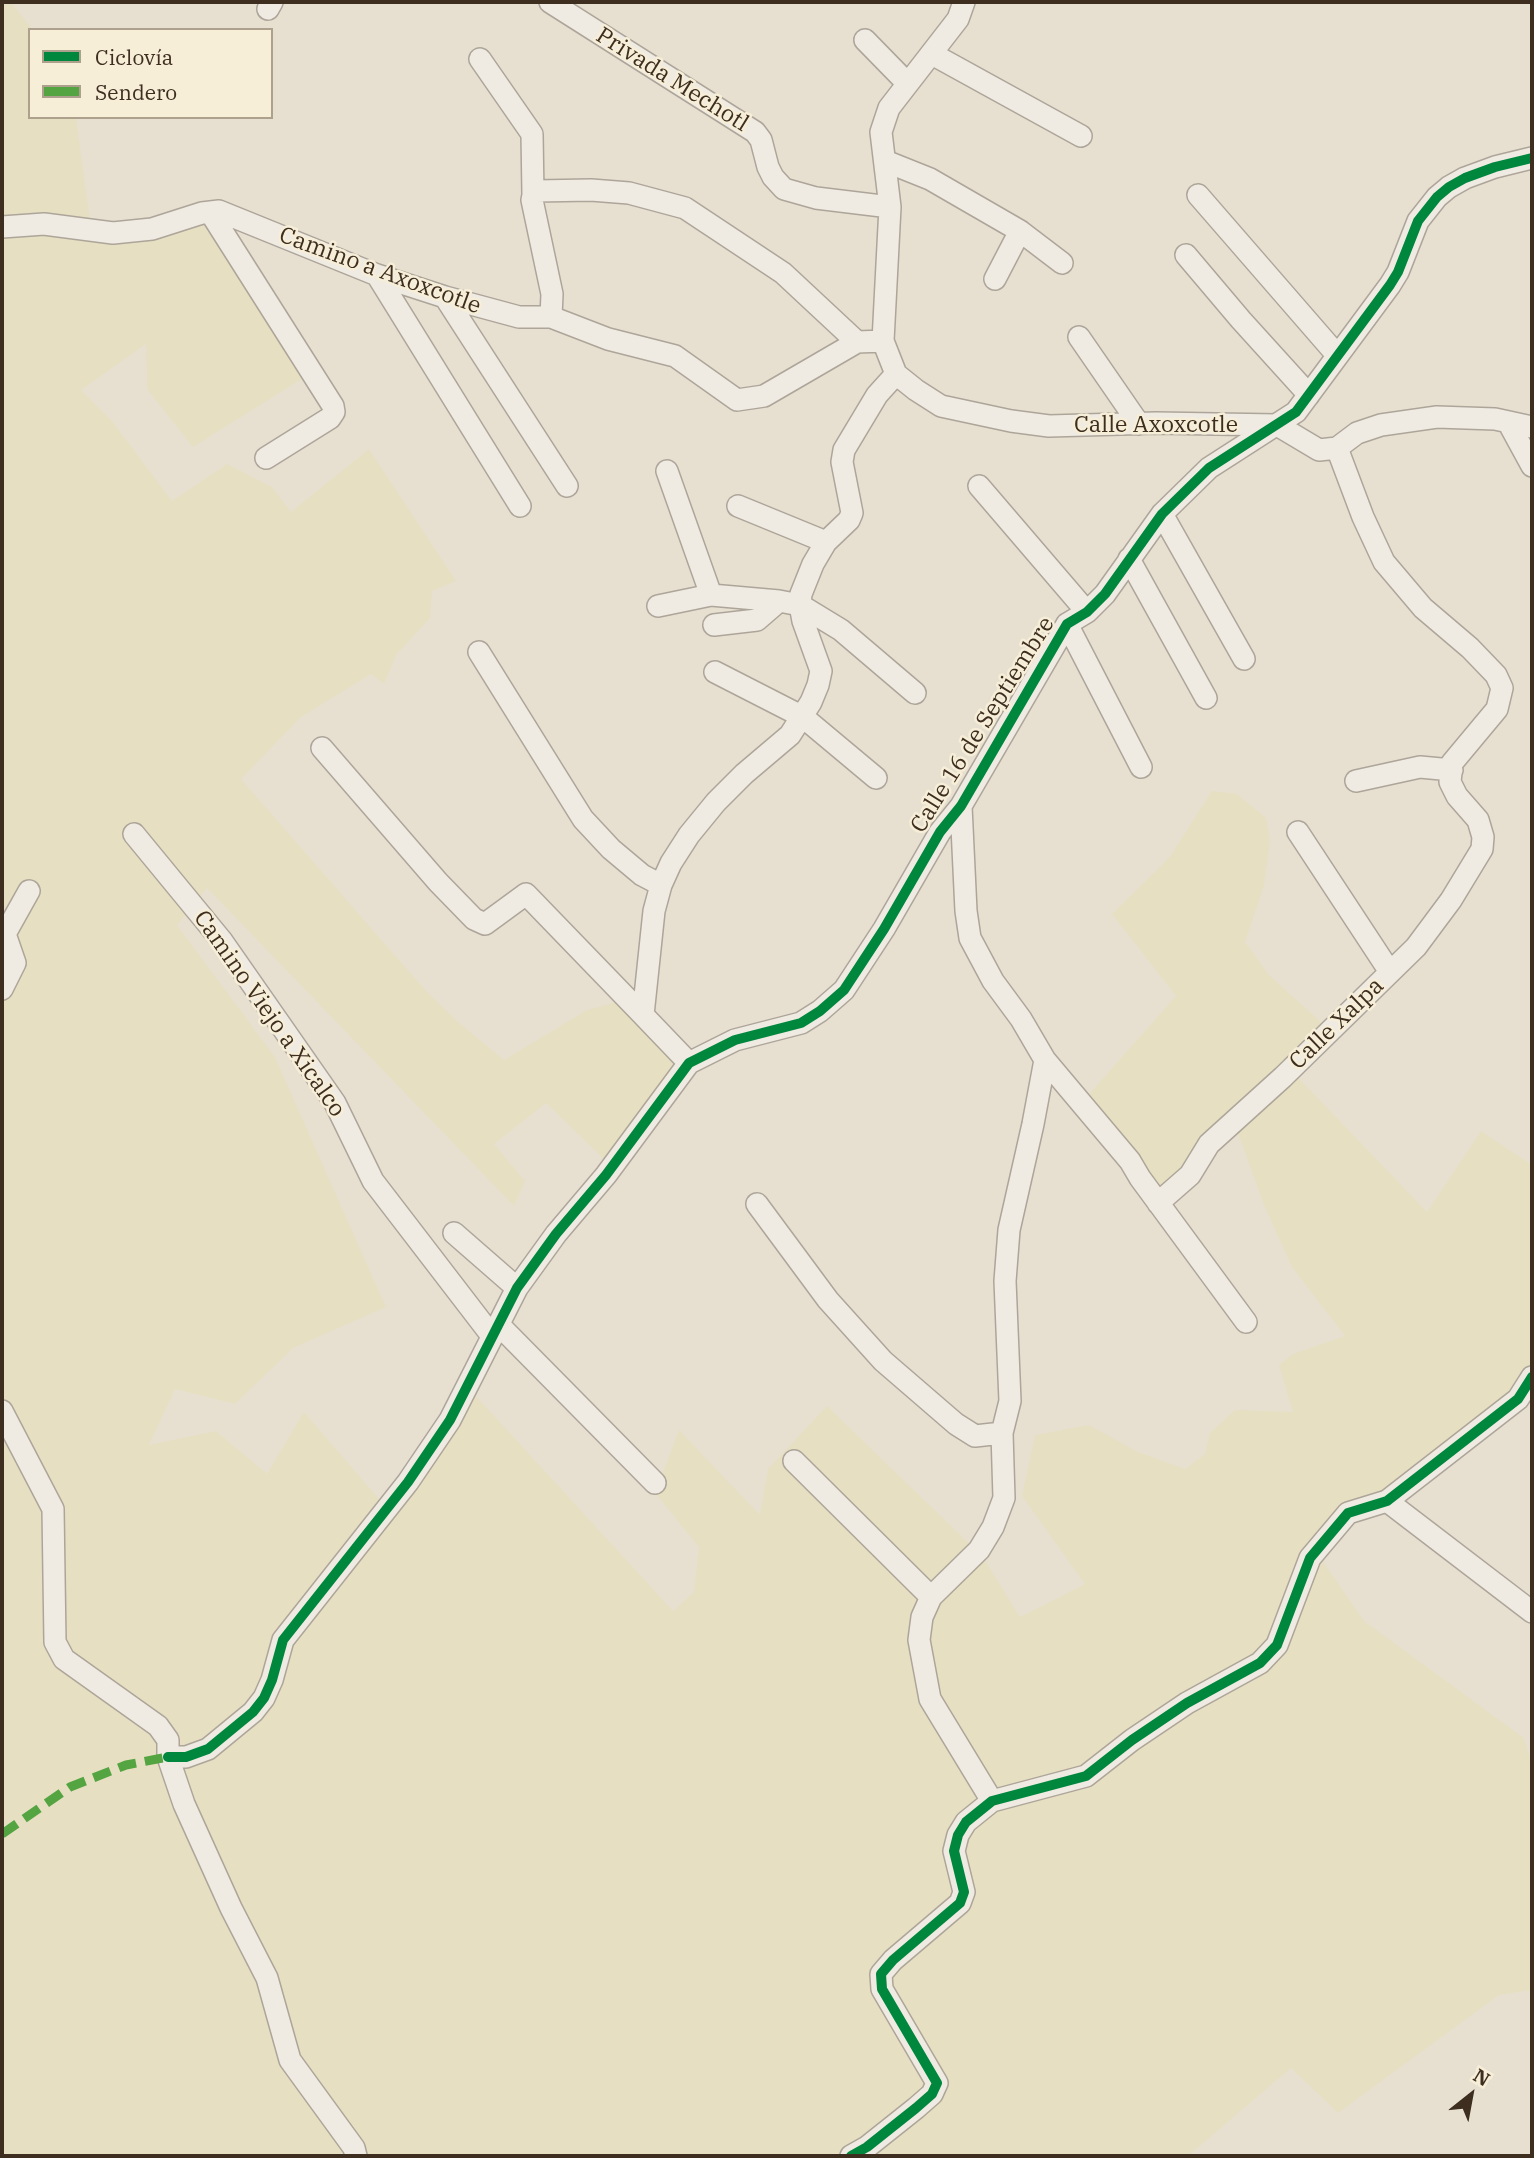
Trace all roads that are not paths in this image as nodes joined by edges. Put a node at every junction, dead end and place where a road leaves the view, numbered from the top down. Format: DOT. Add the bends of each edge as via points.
graph roads {
  1 [pos="550,2"];
  2 [pos="964,2"];
  3 [pos="865,40"];
  4 [pos="932,54"];
  5 [pos="480,59"];
  6 [pos="907,83"];
  7 [pos="1081,136"];
  8 [pos="1532,158"];
  9 [pos="885,161"];
  10 [pos="533,195"];
  11 [pos="1198,195"];
  12 [pos="890,207"];
  13 [pos="210,212"];
  14 [pos="2,227"];
  15 [pos="1020,231"];
  16 [pos="1186,255"];
  17 [pos="1062,263"];
  18 [pos="377,275"];
  19 [pos="995,278"];
  20 [pos="445,297"];
  21 [pos="551,317"];
  22 [pos="1079,337"];
  23 [pos="883,341"];
  24 [pos="857,342"];
  25 [pos="1337,355"];
  26 [pos="897,374"];
  27 [pos="1309,395"];
  28 [pos="1508,422"];
  29 [pos="1139,424"];
  30 [pos="1278,425"];
  31 [pos="1532,427"];
  32 [pos="1337,448"];
  33 [pos="266,457"];
  34 [pos="1532,466"];
  35 [pos="667,471"];
  36 [pos="979,485"];
  37 [pos="567,486"];
  38 [pos="520,506"];
  39 [pos="738,506"];
  40 [pos="1162,514"];
  41 [pos="826,542"];
  42 [pos="1129,559"];
  43 [pos="711,595"];
  44 [pos="790,603"];
  45 [pos="658,606"];
  46 [pos="1087,612"];
  47 [pos="1067,624"];
  48 [pos="714,625"];
  49 [pos="479,652"];
  50 [pos="1244,659"];
  51 [pos="715,671"];
  52 [pos="915,693"];
  53 [pos="1206,698"];
  54 [pos="803,717"];
  55 [pos="322,748"];
  56 [pos="1140,767"];
  57 [pos="1451,770"];
  58 [pos="876,778"];
  59 [pos="1356,780"];
  60 [pos="961,806"];
  61 [pos="1298,832"];
  62 [pos="134,834"];
  63 [pos="661,884"];
  64 [pos="29,891"];
  65 [pos="1390,972"];
  66 [pos="2,989"];
  67 [pos="643,1015"];
  68 [pos="1045,1060"];
  69 [pos="689,1063"];
  70 [pos="1158,1203"];
  71 [pos="757,1204"];
  72 [pos="454,1233"];
  73 [pos="517,1288"];
  74 [pos="1246,1322"];
  75 [pos="495,1330"];
  76 [pos="1532,1377"];
  77 [pos="1525,1405"];
  78 [pos="2,1411"];
  79 [pos="1002,1433"];
  80 [pos="794,1461"];
  81 [pos="655,1483"];
  82 [pos="1387,1502"];
  83 [pos="931,1597"];
  84 [pos="1532,1612"];
  85 [pos="168,1757"];
  86 [pos="992,1801"];
  87 [pos="356,2156"];
  88 [pos="851,2156"];
  1 -- 12 [label="street, Privada Mechotl" via="755,132 768,167 783,188 816,198"];
  2 -- 4 [label="street" via="958,19"];
  3 -- 6 [label="street"];
  4 -- 6 [label="street"];
  4 -- 7 [label="street"];
  5 -- 10 [label="street" via="533,134"];
  6 -- 9 [label="street" via="881,132"];
  8 -- 25 [label="street, Calle 16 de Septiembre" via="1465,178 1437,197 1418,220 1390,285"];
  9 -- 12 [label="street"];
  9 -- 15 [label="street" via="930,179"];
  10 -- 21 [label="street" via="552,294"];
  10 -- 24 [label="street" via="536,191 629,193 685,208 783,273"];
  11 -- 25 [label="street"];
  12 -- 23 [label="street"];
  13 -- 14 [label="street" via="152,229 113,233 44,224"];
  13 -- 18 [label="street, Camino a Axoxcotle" via="219,211"];
  13 -- 33 [label="street" via="333,406 330,418"];
  15 -- 17 [label="street"];
  15 -- 19 [label="street"];
  16 -- 27 [label="street"];
  18 -- 20 [label="street, Camino a Axoxcotle"];
  18 -- 38 [label="street"];
  20 -- 21 [label="street, Camino a Axoxcotle" via="519,317"];
  20 -- 37 [label="street"];
  21 -- 24 [label="street, Camino a Axoxcotle" via="608,339 675,356 737,400 764,396"];
  22 -- 29 [label="street"];
  23 -- 24 [label="street, Camino a Axoxcotle"];
  23 -- 26 [label="street, Calle Axoxcotle"];
  25 -- 27 [label="street, Calle 16 de Septiembre"];
  26 -- 29 [label="street, Calle Axoxcotle" via="941,406 1012,421"];
  26 -- 41 [label="street" via="877,395 844,450 852,513"];
  27 -- 30 [label="street, Calle 16 de Septiembre"];
  28 -- 31 [label="street"];
  28 -- 32 [label="street" via="1437,417 1381,425 1357,433"];
  28 -- 34 [label="street"];
  29 -- 30 [label="street, Calle Axoxcotle"];
  30 -- 32 [label="street" via="1319,450"];
  30 -- 40 [label="street, Calle 16 de Septiembre" via="1209,468"];
  32 -- 57 [label="street" via="1384,562 1423,608 1496,675 1502,688 1497,709"];
  35 -- 43 [label="street"];
  36 -- 46 [label="street"];
  39 -- 41 [label="street"];
  40 -- 42 [label="street, Calle 16 de Septiembre"];
  40 -- 50 [label="street"];
  41 -- 44 [label="street"];
  42 -- 46 [label="street, Calle 16 de Septiembre"];
  42 -- 53 [label="street"];
  43 -- 44 [label="street"];
  43 -- 45 [label="street"];
  44 -- 48 [label="street" via="757,620"];
  44 -- 52 [label="street" via="841,630"];
  44 -- 54 [label="street" via="821,671"];
  46 -- 47 [label="street, Calle 16 de Septiembre"];
  47 -- 56 [label="street"];
  47 -- 60 [label="street, Calle 16 de Septiembre"];
  49 -- 63 [label="street" via="583,819 632,867"];
  51 -- 54 [label="street"];
  54 -- 58 [label="street"];
  54 -- 63 [label="street" via="790,735 716,802"];
  55 -- 67 [label="street" via="474,919 485,924 526,894"];
  57 -- 59 [label="street" via="1420,767"];
  57 -- 65 [label="street, Calle Xalpa" via="1450,782 1457,796 1478,820 1482,849 1423,938"];
  60 -- 68 [label="street" via="970,938"];
  60 -- 69 [label="street, Calle 16 de Septiembre" via="940,832 844,990 801,1023 735,1040"];
  61 -- 65 [label="street"];
  62 -- 75 [label="street, Camino Viejo a Xicalco" via="222,941 335,1103 373,1181"];
  63 -- 67 [label="street"];
  64 -- 66 [label="street" via="5,934 15,963"];
  65 -- 70 [label="street, Calle Xalpa" via="1209,1144 1189,1175"];
  67 -- 69 [label="street"];
  68 -- 70 [label="street" via="1130,1161"];
  68 -- 79 [label="street" via="1009,1230 1005,1282 1010,1401"];
  69 -- 73 [label="street"];
  70 -- 74 [label="street"];
  71 -- 79 [label="street" via="828,1300 883,1361 975,1436"];
  72 -- 73 [label="street"];
  73 -- 75 [label="street"];
  75 -- 81 [label="street, Camino Viejo a Xicalco"];
  75 -- 85 [label="street" via="450,1420 408,1482 283,1640 264,1698 208,1749 187,1757"];
  76 -- 77 [label="street"];
  77 -- 82 [label="street"];
  78 -- 85 [label="street" via="53,1509 55,1642 64,1659 158,1726 168,1740"];
  79 -- 83 [label="street" via="1004,1498 993,1527 979,1550"];
  80 -- 83 [label="street"];
  82 -- 84 [label="street"];
  82 -- 86 [label="street" via="1348,1513 1310,1558 1277,1645 1260,1663 1187,1703 1086,1776"];
  83 -- 86 [label="street" via="919,1640 930,1699"];
  85 -- 87 [label="street" via="230,1908 267,1978 290,2060"];
  86 -- 88 [label="street" via="966,1822 958,1835 954,1851 964,1892 960,1903 881,1974 882,1989 937,2083 916,2108"];
}
